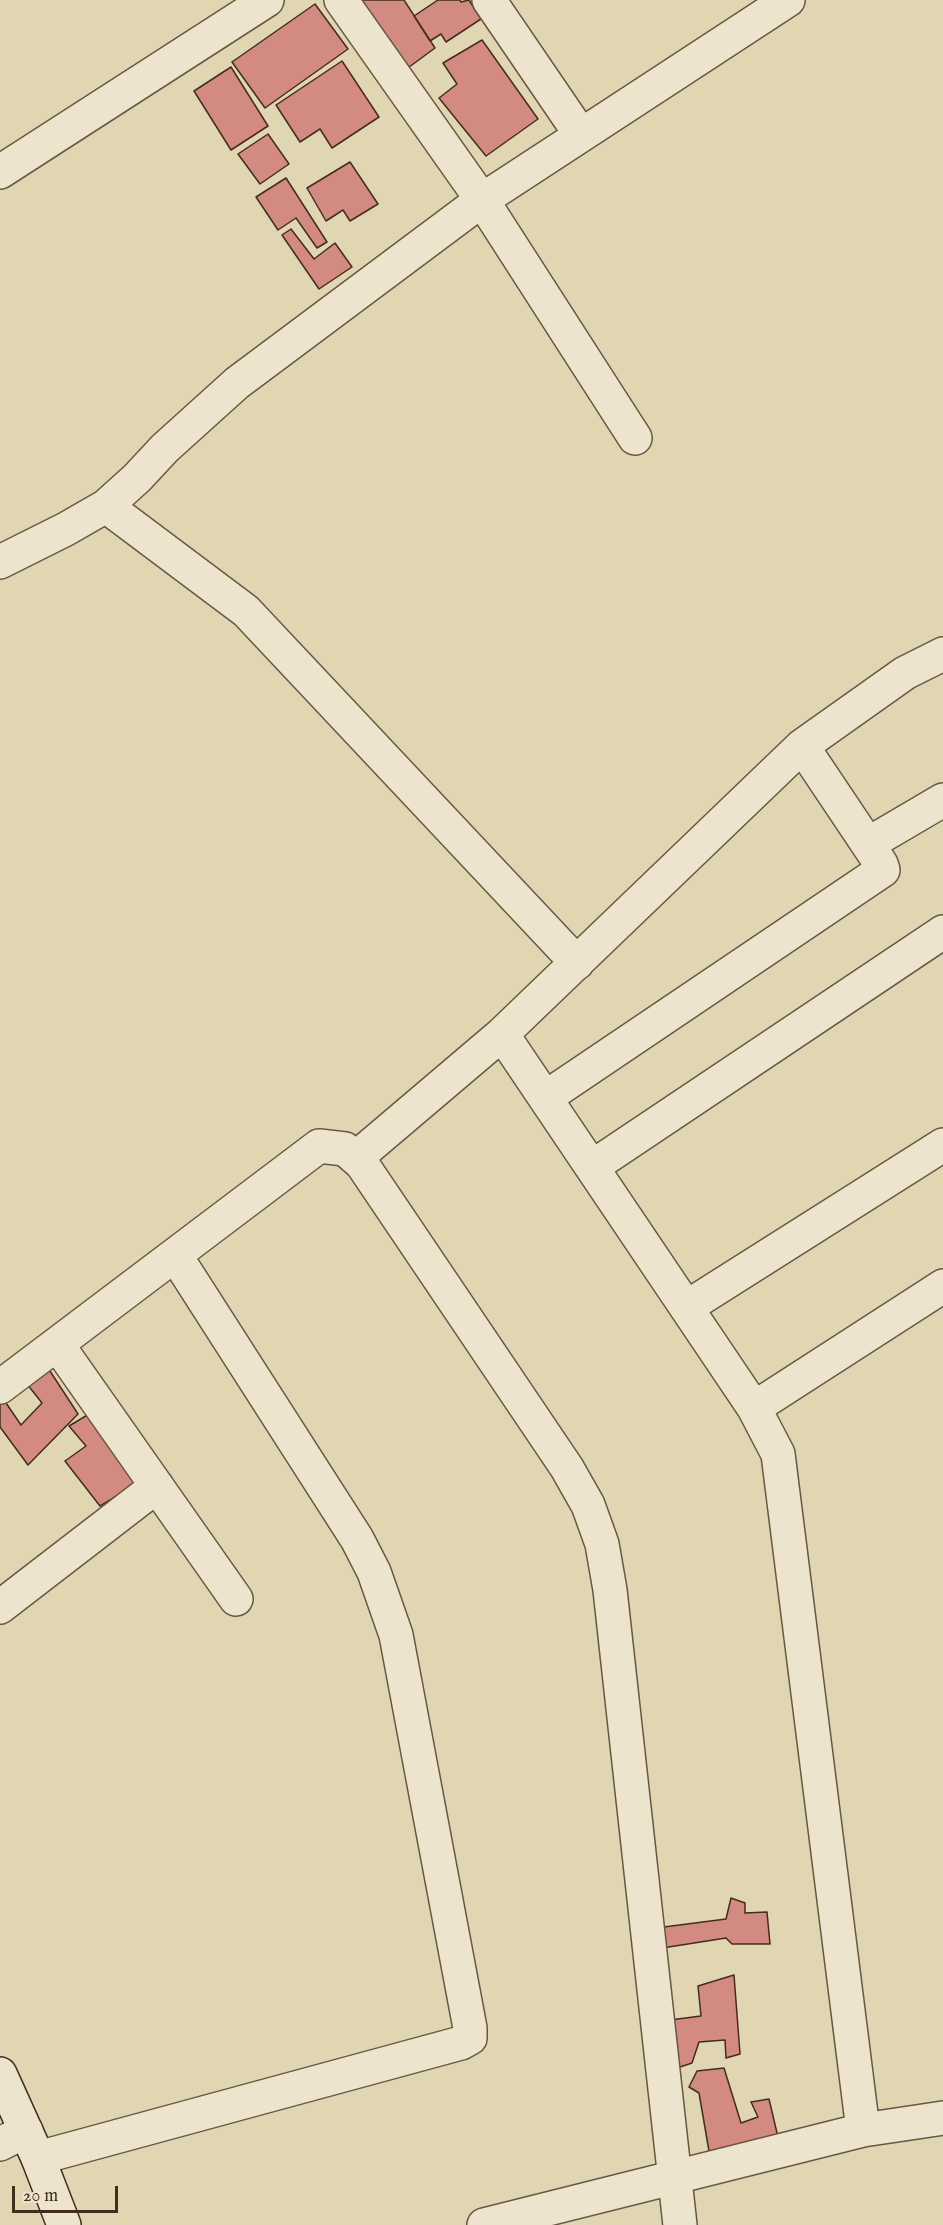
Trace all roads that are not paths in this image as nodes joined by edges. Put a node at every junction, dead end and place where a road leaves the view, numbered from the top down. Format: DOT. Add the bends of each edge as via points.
graph roads {
  1 [pos="267,0"];
  2 [pos="341,0"];
  3 [pos="489,0"];
  4 [pos="779,2"];
  5 [pos="581,135"];
  6 [pos="0,172"];
  7 [pos="482,200"];
  8 [pos="635,438"];
  9 [pos="106,506"];
  10 [pos="0,562"];
  11 [pos="943,654"];
  12 [pos="802,746"];
  13 [pos="943,800"];
  14 [pos="868,844"];
  15 [pos="943,932"];
  16 [pos="577,963"];
  17 [pos="502,1034"];
  18 [pos="545,1098"];
  19 [pos="943,1145"];
  20 [pos="356,1158"];
  21 [pos="592,1167"];
  22 [pos="175,1255"];
  23 [pos="943,1286"];
  24 [pos="687,1308"];
  25 [pos="57,1344"];
  26 [pos="0,1387"];
  27 [pos="754,1408"];
  28 [pos="157,1486"];
  29 [pos="236,1599"];
  30 [pos="0,1607"];
  31 [pos="0,2074"];
  32 [pos="943,2118"];
  33 [pos="863,2130"];
  34 [pos="22,2145"];
  35 [pos="675,2177"];
  36 [pos="63,2225"];
  37 [pos="484,2225"];
  38 [pos="680,2225"];
  1 -- 6 [label="street"];
  2 -- 7 [label="street"];
  3 -- 5 [label="street"];
  4 -- 5 [label="street"];
  5 -- 7 [label="street"];
  7 -- 8 [label="street"];
  7 -- 9 [label="street" via="237,382"];
  9 -- 10 [label="street"];
  9 -- 16 [label="street" via="246,611"];
  11 -- 12 [label="street" via="905,673"];
  12 -- 14 [label="street"];
  12 -- 16 [label="street"];
  13 -- 14 [label="street"];
  14 -- 18 [label="street" via="881,864 883,870 879,875"];
  15 -- 21 [label="street"];
  16 -- 17 [label="street"];
  17 -- 18 [label="street"];
  17 -- 20 [label="street"];
  18 -- 21 [label="street"];
  19 -- 24 [label="street"];
  20 -- 22 [label="street" via="345,1149 319,1146"];
  20 -- 35 [label="street" via="567,1468 588,1505 602,1544"];
  21 -- 24 [label="street"];
  22 -- 25 [label="street"];
  22 -- 34 [label="street" via="357,1539 374,1572 396,1635 470,2038"];
  23 -- 27 [label="street"];
  24 -- 27 [label="street"];
  25 -- 26 [label="street"];
  25 -- 28 [label="street"];
  27 -- 33 [label="street" via="778,1454"];
  28 -- 29 [label="street"];
  28 -- 30 [label="street"];
  31 -- 34 [label="street"];
  32 -- 33 [label="street"];
  33 -- 35 [label="street"];
  34 -- 36 [label="street"];
  35 -- 37 [label="street"];
  35 -- 38 [label="street"];
}
